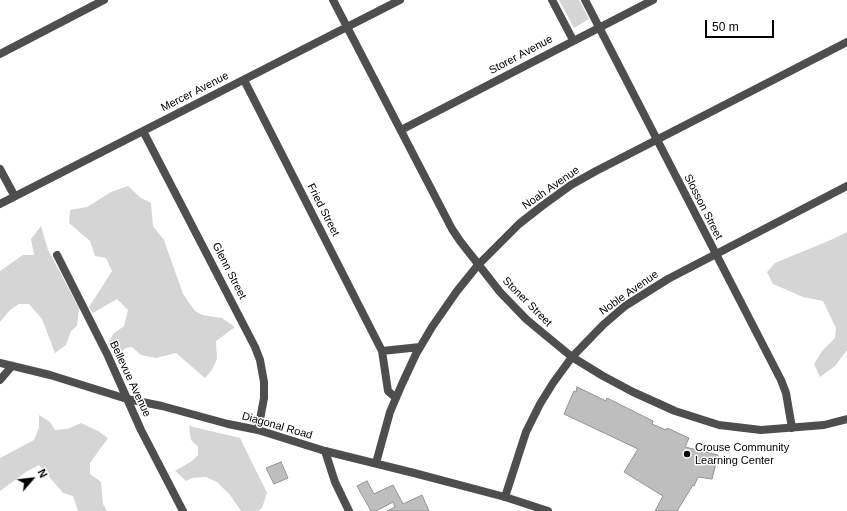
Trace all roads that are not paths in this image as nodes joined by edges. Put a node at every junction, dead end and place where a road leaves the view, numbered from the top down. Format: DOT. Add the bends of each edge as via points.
graph roads {
  1 [pos="104,0"];
  2 [pos="333,0"];
  3 [pos="400,0"];
  4 [pos="552,0"];
  5 [pos="585,0"];
  6 [pos="652,0"];
  7 [pos="347,27"];
  8 [pos="599,27"];
  9 [pos="573,40"];
  10 [pos="847,42"];
  11 [pos="0,54"];
  12 [pos="244,80"];
  13 [pos="401,130"];
  14 [pos="143,131"];
  15 [pos="657,141"];
  16 [pos="0,169"];
  17 [pos="847,186"];
  18 [pos="14,195"];
  19 [pos="0,204"];
  20 [pos="715,254"];
  21 [pos="57,255"];
  22 [pos="478,265"];
  23 [pos="420,347"];
  24 [pos="382,351"];
  25 [pos="572,357"];
  26 [pos="0,363"];
  27 [pos="12,366"];
  28 [pos="0,380"];
  29 [pos="396,398"];
  30 [pos="127,399"];
  31 [pos="847,419"];
  32 [pos="792,428"];
  33 [pos="258,430"];
  34 [pos="325,452"];
  35 [pos="376,463"];
  36 [pos="505,497"];
  37 [pos="183,511"];
  38 [pos="349,511"];
  39 [pos="548,511"];
  1 -- 11 [label="street"];
  2 -- 7 [label="street, Stoner Street"];
  3 -- 7 [label="street, Mercer Avenue"];
  4 -- 9 [label="street"];
  5 -- 8 [label="street, Slosson Street"];
  6 -- 8 [label="street, Storer Avenue"];
  7 -- 12 [label="street, Mercer Avenue"];
  7 -- 13 [label="street, Stoner Street"];
  8 -- 9 [label="street, Storer Avenue"];
  8 -- 15 [label="street, Slosson Street"];
  9 -- 13 [label="street, Storer Avenue"];
  10 -- 15 [label="street, Noah Avenue"];
  12 -- 14 [label="street, Mercer Avenue"];
  12 -- 24 [label="street, Fried Street"];
  13 -- 22 [label="street, Stoner Street" via="452,229"];
  14 -- 18 [label="street, Mercer Avenue"];
  14 -- 33 [label="street, Glenn Street" via="255,346 264,382"];
  15 -- 20 [label="street, Slosson Street"];
  15 -- 22 [label="street, Noah Avenue" via="571,186 519,224"];
  16 -- 18 [label="street"];
  17 -- 20 [label="street, Noble Avenue"];
  18 -- 19 [label="street, Mercer Avenue"];
  20 -- 25 [label="street, Noble Avenue" via="668,278 626,306 592,335"];
  20 -- 32 [label="street, Slosson Street" via="781,380"];
  21 -- 30 [label="street, Bellevue Avenue"];
  22 -- 23 [label="street, Noah Avenue" via="457,291"];
  22 -- 25 [label="street, Stoner Street" via="526,318"];
  23 -- 24 [label="street"];
  23 -- 29 [label="street, Noah Avenue"];
  24 -- 29 [label="street, Fried Street" via="388,391"];
  25 -- 32 [label="street, Stoner Street" via="633,392 693,417 724,426 754,430"];
  25 -- 36 [label="street, Noble Avenue" via="531,420"];
  26 -- 27 [label="street, Diagonal Road"];
  27 -- 28 [label="street"];
  27 -- 30 [label="street, Diagonal Road"];
  29 -- 35 [label="street, Noah Avenue"];
  30 -- 33 [label="street, Diagonal Road"];
  30 -- 37 [label="street, Bellevue Avenue"];
  31 -- 32 [label="street, Stoner Street" via="824,425"];
  33 -- 34 [label="street, Diagonal Road"];
  34 -- 35 [label="street, Diagonal Road"];
  34 -- 38 [label="street" via="335,482"];
  35 -- 36 [label="street, Diagonal Road"];
  36 -- 39 [label="street, Diagonal Road"];
}
